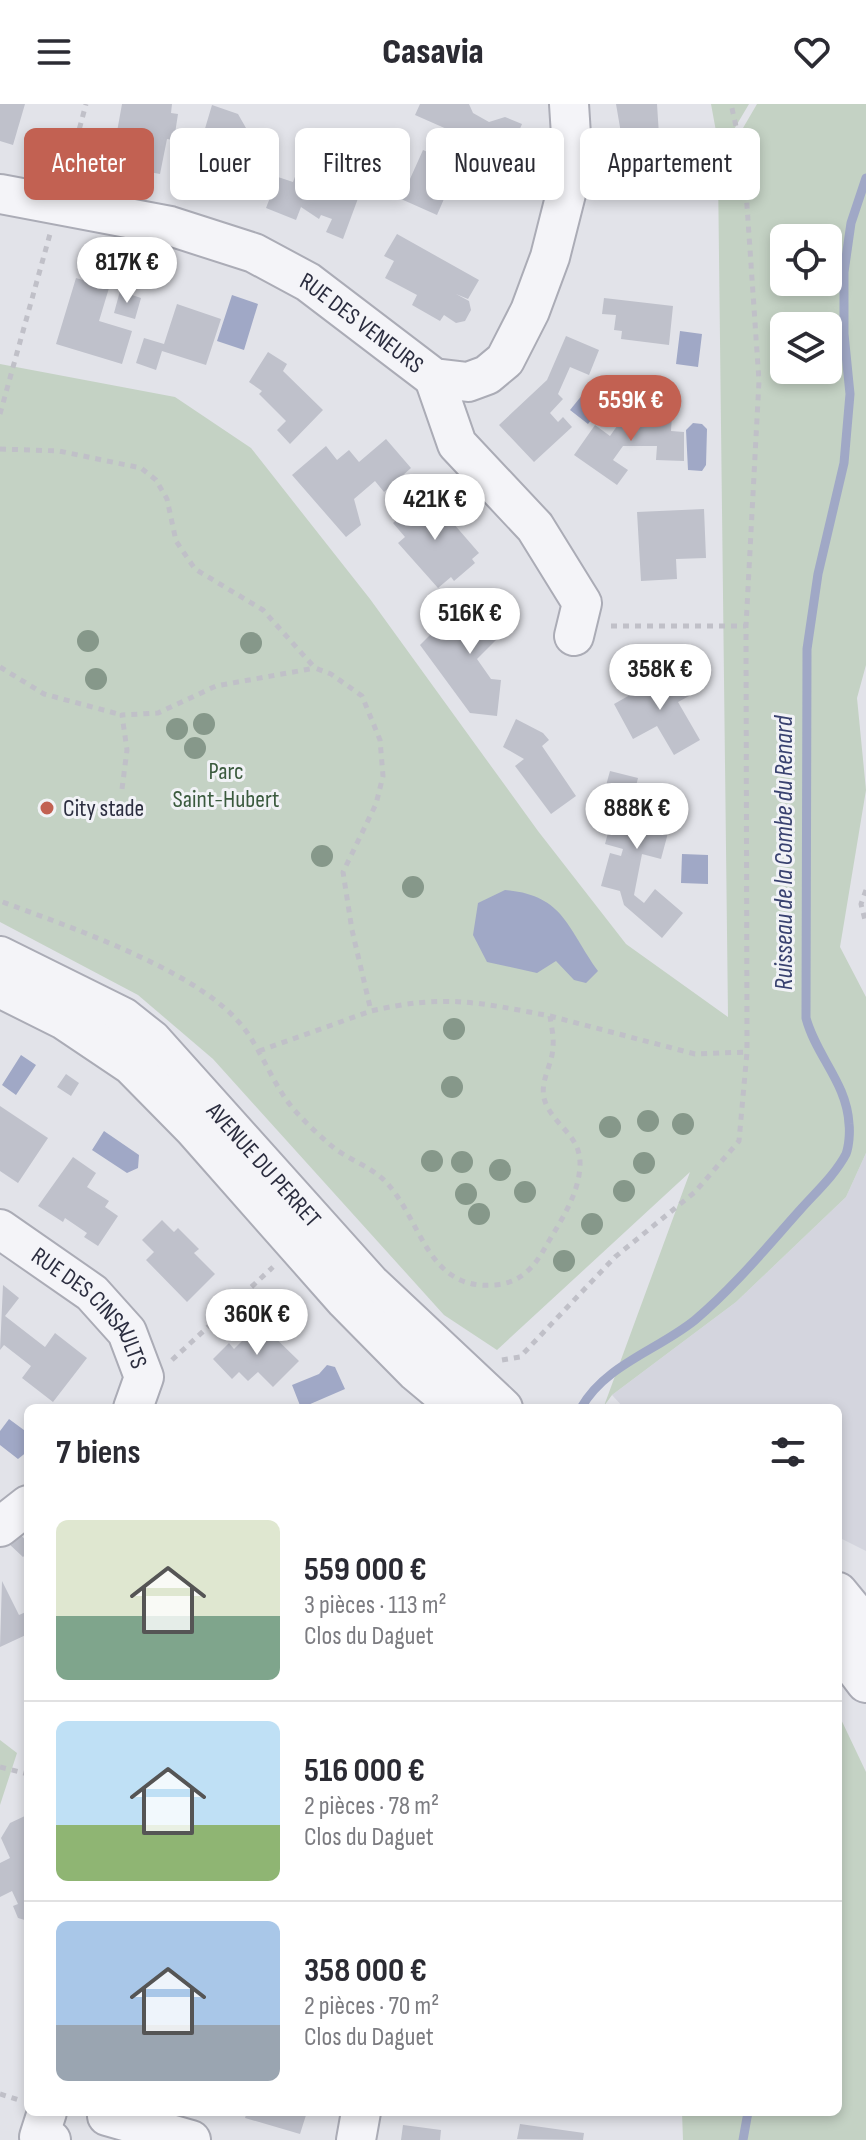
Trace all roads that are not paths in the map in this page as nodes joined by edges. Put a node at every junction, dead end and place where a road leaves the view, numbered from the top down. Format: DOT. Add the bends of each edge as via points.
graph roads {
  1 [pos="569,104"];
  2 [pos="0,194"];
  3 [pos="434,378"];
  4 [pos="574,636"];
  5 [pos="0,956"];
  6 [pos="0,988"];
  7 [pos="0,1229"];
  8 [pos="139,1393"];
  9 [pos="454,1404"];
  10 [pos="499,1404"];
  11 [pos="24,1508"];
  12 [pos="0,1527"];
  13 [pos="853,1621"];
  14 [pos="866,1683"];
  15 [pos="46,2116"];
  16 [pos="360,2116"];
  17 [pos="104,2123"];
  18 [pos="51,2140"];
  19 [pos="191,2140"];
  20 [pos="356,2140"];
  1 -- 3 [label="street, RUE DES VENEURS" via="573,166 530,311 505,360 487,375 468,382"];
  2 -- 3 [label="street, RUE DES VENEURS" via="170,226 254,253 308,282"];
  3 -- 4 [label="street" via="457,444 535,527 582,603"];
  5 -- 10 [label="street, AVENUE DU PERRET" via="123,1017 152,1040 370,1283"];
  6 -- 9 [label="street, AVENUE DU PERRET" via="64,1020 131,1065 345,1300"];
  7 -- 8 [label="street, RUE DES CINSAULTS" via="92,1293 127,1332"];
  11 -- 12 [label="street"];
  13 -- 14 [label="street"];
  15 -- 18 [label="street" via="39,2137"];
  16 -- 20 [label="street"];
  17 -- 19 [label="street"];
}
